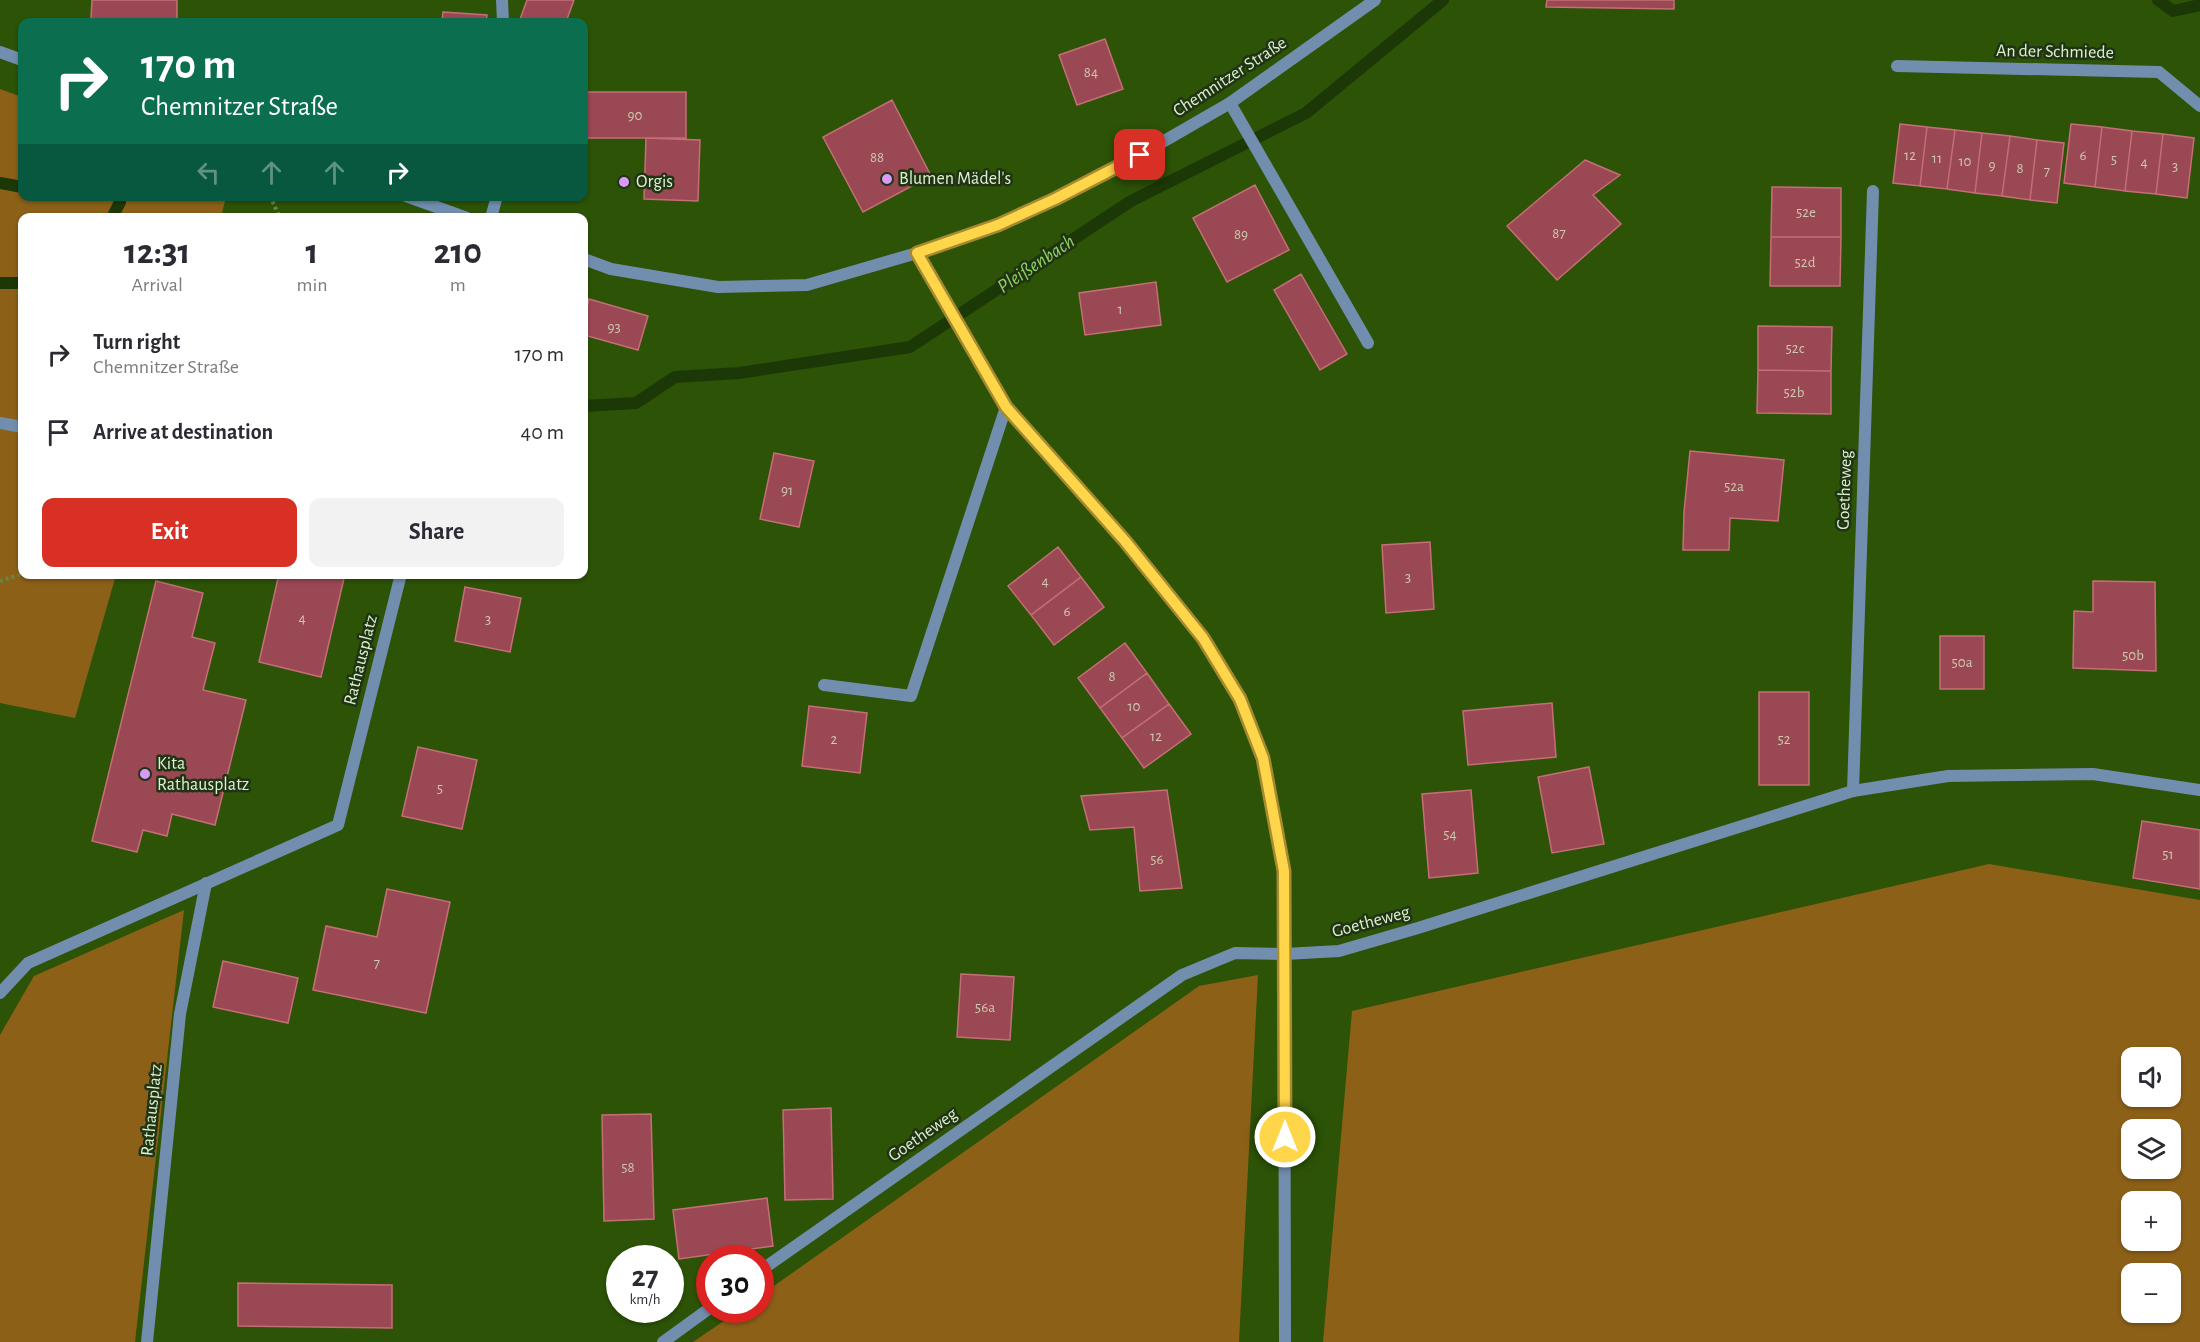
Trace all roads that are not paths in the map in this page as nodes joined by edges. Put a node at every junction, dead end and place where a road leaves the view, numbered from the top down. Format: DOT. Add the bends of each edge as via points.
graph roads {
  1 [pos="501,0"];
  2 [pos="1375,0"];
  3 [pos="503,18"];
  4 [pos="0,52"];
  5 [pos="18,59"];
  6 [pos="1897,66"];
  7 [pos="1230,103"];
  8 [pos="2200,106"];
  9 [pos="1873,191"];
  10 [pos="420,201"];
  11 [pos="453,213"];
  12 [pos="917,253"];
  13 [pos="588,260"];
  14 [pos="1368,343"];
  15 [pos="1006,407"];
  16 [pos="0,423"];
  17 [pos="18,426"];
  18 [pos="400,579"];
  19 [pos="824,685"];
  20 [pos="2200,790"];
  21 [pos="1852,791"];
  22 [pos="206,883"];
  23 [pos="1285,954"];
  24 [pos="0,993"];
  25 [pos="774,1261"];
  26 [pos="696,1318"];
  27 [pos="147,1342"];
  28 [pos="663,1342"];
  29 [pos="1285,1342"];
  1 -- 3 [label="street"];
  2 -- 7 [label="street, Chemnitzer Straße"];
  4 -- 5 [label="street"];
  6 -- 8 [label="street, An der Schmiede" via="2159,72"];
  7 -- 12 [label="street, Chemnitzer Straße" via="1055,199 998,225"];
  7 -- 14 [label="street"];
  9 -- 21 [label="street, Goetheweg"];
  10 -- 11 [label="street"];
  12 -- 13 [label="street, Chemnitzer Straße" via="807,285 718,287"];
  12 -- 15 [label="street"];
  15 -- 19 [label="street" via="911,696"];
  15 -- 23 [label="street" via="1125,541 1203,638 1240,699 1263,758 1284,871"];
  16 -- 17 [label="street"];
  18 -- 22 [label="street, Rathausplatz" via="338,825"];
  20 -- 21 [label="street, Goetheweg" via="2093,774 1948,776"];
  21 -- 23 [label="street, Goetheweg" via="1340,951"];
  22 -- 24 [label="street, Rathausplatz" via="28,963"];
  22 -- 27 [label="street, Rathausplatz" via="180,1014"];
  23 -- 25 [label="street, Goetheweg" via="1235,953 1182,975"];
  23 -- 29 [label="street"];
  26 -- 28 [label="street"];
}
